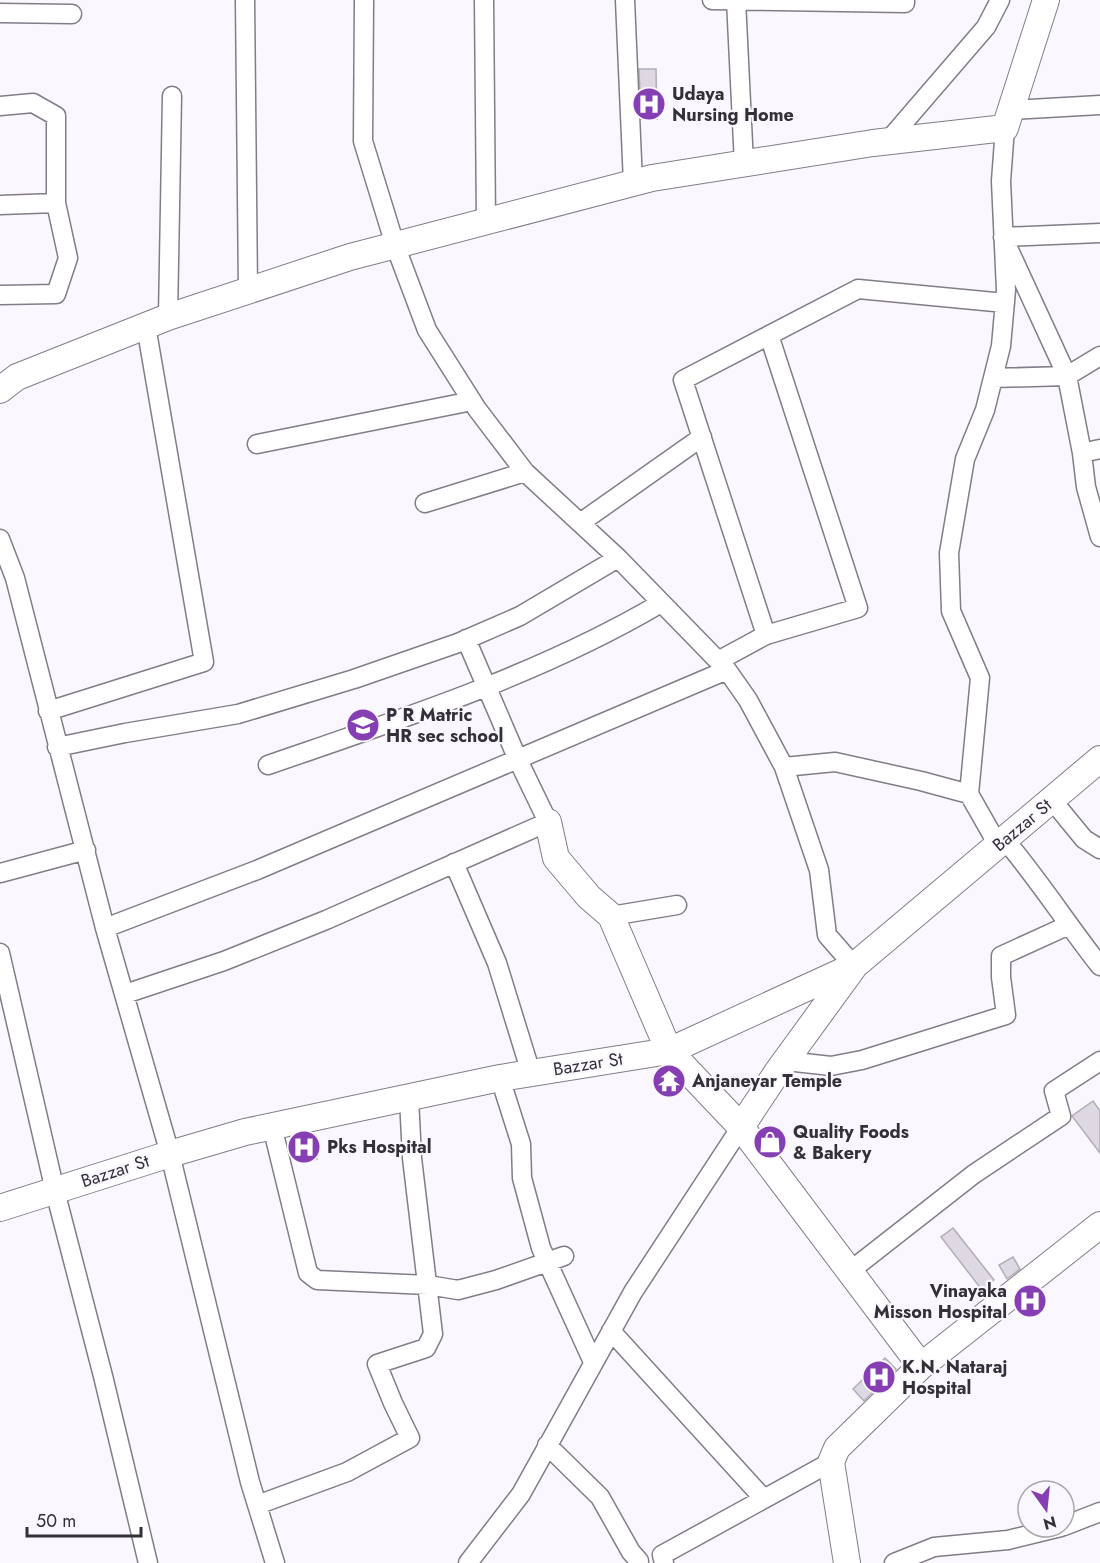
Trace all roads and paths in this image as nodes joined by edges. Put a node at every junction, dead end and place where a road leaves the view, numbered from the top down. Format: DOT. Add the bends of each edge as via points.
graph roads {
  1 [pos="245,0"];
  2 [pos="364,0"];
  3 [pos="484,0"];
  4 [pos="625,0"];
  5 [pos="712,0"];
  6 [pos="736,0"];
  7 [pos="905,0"];
  8 [pos="1000,0"];
  9 [pos="1046,0"];
  10 [pos="0,13"];
  11 [pos="72,14"];
  12 [pos="172,96"];
  13 [pos="1100,105"];
  14 [pos="0,106"];
  15 [pos="1008,119"];
  16 [pos="887,142"];
  17 [pos="744,164"];
  18 [pos="633,183"];
  19 [pos="56,203"];
  20 [pos="0,205"];
  21 [pos="486,221"];
  22 [pos="1100,233"];
  23 [pos="1004,237"];
  24 [pos="395,245"];
  25 [pos="248,291"];
  26 [pos="0,295"];
  27 [pos="1005,303"];
  28 [pos="157,321"];
  29 [pos="769,335"];
  30 [pos="1100,356"];
  31 [pos="1067,376"];
  32 [pos="993,378"];
  33 [pos="0,390"];
  34 [pos="472,401"];
  35 [pos="702,437"];
  36 [pos="257,444"];
  37 [pos="1091,451"];
  38 [pos="525,472"];
  39 [pos="425,503"];
  40 [pos="580,523"];
  41 [pos="1100,537"];
  42 [pos="0,539"];
  43 [pos="618,558"];
  44 [pos="661,603"];
  45 [pos="766,635"];
  46 [pos="466,639"];
  47 [pos="722,665"];
  48 [pos="486,686"];
  49 [pos="48,711"];
  50 [pos="57,747"];
  51 [pos="1100,759"];
  52 [pos="518,760"];
  53 [pos="268,765"];
  54 [pos="784,767"];
  55 [pos="969,794"];
  56 [pos="1052,800"];
  57 [pos="548,822"];
  58 [pos="1001,843"];
  59 [pos="1100,849"];
  60 [pos="86,850"];
  61 [pos="454,863"];
  62 [pos="0,873"];
  63 [pos="677,905"];
  64 [pos="611,916"];
  65 [pos="1069,925"];
  66 [pos="105,928"];
  67 [pos="0,953"];
  68 [pos="854,966"];
  69 [pos="1100,966"];
  70 [pos="125,994"];
  71 [pos="669,1051"];
  72 [pos="786,1060"];
  73 [pos="1100,1060"];
  74 [pos="531,1073"];
  75 [pos="500,1078"];
  76 [pos="409,1098"];
  77 [pos="272,1126"];
  78 [pos="741,1127"];
  79 [pos="170,1154"];
  80 [pos="55,1191"];
  81 [pos="0,1208"];
  82 [pos="1097,1232"];
  83 [pos="555,1259"];
  84 [pos="850,1271"];
  85 [pos="428,1285"];
  86 [pos="611,1331"];
  87 [pos="593,1362"];
  88 [pos="921,1366"];
  89 [pos="548,1445"];
  90 [pos="831,1462"];
  91 [pos="764,1499"];
  92 [pos="257,1505"];
  93 [pos="1100,1512"];
  94 [pos="1076,1521"];
  95 [pos="1016,1538"];
  96 [pos="639,1561"];
  97 [pos="148,1563"];
  98 [pos="275,1563"];
  99 [pos="468,1563"];
  100 [pos="664,1563"];
  101 [pos="847,1563"];
  102 [pos="894,1563"];
  1 -- 25 [label="street"];
  2 -- 24 [label="street" via="363,141"];
  3 -- 21 [label="street"];
  4 -- 18 [label="street"];
  5 -- 6 [label="street"];
  6 -- 7 [label="street"];
  6 -- 17 [label="street"];
  8 -- 16 [label="street" via="987,27"];
  9 -- 15 [label="main road"];
  10 -- 11 [label="street"];
  12 -- 28 [label="street"];
  13 -- 15 [label="street"];
  14 -- 19 [label="street" via="33,103 56,116"];
  15 -- 16 [label="main road"];
  15 -- 23 [label="street" via="1001,181"];
  16 -- 17 [label="main road"];
  17 -- 18 [label="main road"];
  18 -- 21 [label="main road"];
  19 -- 20 [label="street"];
  19 -- 26 [label="street" via="68,258 56,294"];
  21 -- 24 [label="main road"];
  22 -- 23 [label="street"];
  23 -- 27 [label="street"];
  23 -- 31 [label="street"];
  24 -- 25 [label="main road"];
  24 -- 34 [label="street" via="427,330"];
  25 -- 28 [label="main road"];
  27 -- 29 [label="street" via="858,289"];
  27 -- 32 [label="street"];
  28 -- 33 [label="main road" via="17,377"];
  28 -- 49 [label="street" via="204,662"];
  29 -- 35 [label="street" via="683,380"];
  29 -- 45 [label="street" via="858,608"];
  30 -- 31 [label="street"];
  31 -- 32 [label="street"];
  31 -- 37 [label="street"];
  32 -- 55 [label="street" via="965,459 949,553 951,611 980,678"];
  34 -- 36 [label="street"];
  34 -- 38 [label="street"];
  35 -- 40 [label="street"];
  35 -- 45 [label="street"];
  37 -- 41 [label="street" via="1086,487"];
  38 -- 39 [label="street"];
  38 -- 40 [label="street"];
  40 -- 43 [label="street"];
  42 -- 49 [label="street" via="15,578"];
  43 -- 44 [label="street"];
  43 -- 46 [label="street" via="520,616"];
  44 -- 47 [label="street"];
  44 -- 48 [label="street" via="568,653"];
  45 -- 47 [label="street"];
  46 -- 48 [label="street"];
  46 -- 50 [label="street" via="238,714"];
  47 -- 52 [label="street"];
  47 -- 54 [label="street" via="748,700"];
  48 -- 52 [label="street"];
  48 -- 53 [label="street"];
  49 -- 50 [label="street"];
  50 -- 60 [label="street"];
  51 -- 56 [label="main road, Bazzar St"];
  52 -- 57 [label="street"];
  52 -- 66 [label="street" via="257,870"];
  54 -- 55 [label="street" via="835,762"];
  54 -- 68 [label="street" via="819,870 827,935"];
  55 -- 58 [label="street"];
  56 -- 58 [label="main road, Bazzar St"];
  56 -- 59 [label="street" via="1084,839"];
  57 -- 61 [label="street"];
  57 -- 64 [label="main road" via="556,858"];
  58 -- 65 [label="street" via="1031,870"];
  58 -- 68 [label="main road, Bazzar St"];
  60 -- 62 [label="street"];
  60 -- 66 [label="street"];
  61 -- 70 [label="street" via="234,957"];
  61 -- 74 [label="street" via="497,963"];
  63 -- 64 [label="street"];
  64 -- 71 [label="main road"];
  65 -- 69 [label="street"];
  65 -- 72 [label="street" via="1001,956 1006,1015 862,1060 831,1066"];
  66 -- 70 [label="street"];
  67 -- 80 [label="street"];
  68 -- 71 [label="main road, Bazzar St"];
  68 -- 72 [label="main road"];
  70 -- 79 [label="street"];
  71 -- 74 [label="main road, Bazzar St"];
  71 -- 78 [label="main road"];
  72 -- 78 [label="main road"];
  73 -- 84 [label="street" via="1054,1091 1061,1116 974,1174"];
  74 -- 75 [label="main road, Bazzar St"];
  75 -- 76 [label="main road, Bazzar St"];
  75 -- 83 [label="street" via="521,1144 522,1178 541,1248"];
  76 -- 77 [label="main road, Bazzar St"];
  76 -- 85 [label="street" via="412,1158"];
  77 -- 79 [label="main road, Bazzar St"];
  77 -- 85 [label="street" via="308,1273 317,1280"];
  78 -- 84 [label="main road"];
  78 -- 86 [label="street"];
  79 -- 80 [label="main road, Bazzar St"];
  79 -- 92 [label="street"];
  80 -- 81 [label="main road, Bazzar St"];
  80 -- 97 [label="street"];
  82 -- 88 [label="main road"];
  83 -- 85 [label="street" via="458,1290"];
  83 -- 87 [label="street"];
  84 -- 88 [label="main road"];
  85 -- 92 [label="street" via="433,1334 426,1348 377,1364 410,1438 347,1472"];
  86 -- 87 [label="street"];
  86 -- 91 [label="street"];
  87 -- 89 [label="street"];
  88 -- 90 [label="main road" via="837,1448"];
  89 -- 96 [label="street" via="600,1497"];
  89 -- 99 [label="street" via="521,1494"];
  90 -- 91 [label="street"];
  90 -- 101 [label="main road"];
  91 -- 100 [label="street" via="662,1555"];
  92 -- 98 [label="street"];
  93 -- 94 [label="street"];
  95 -- 102 [label="street" via="934,1547"];
}
